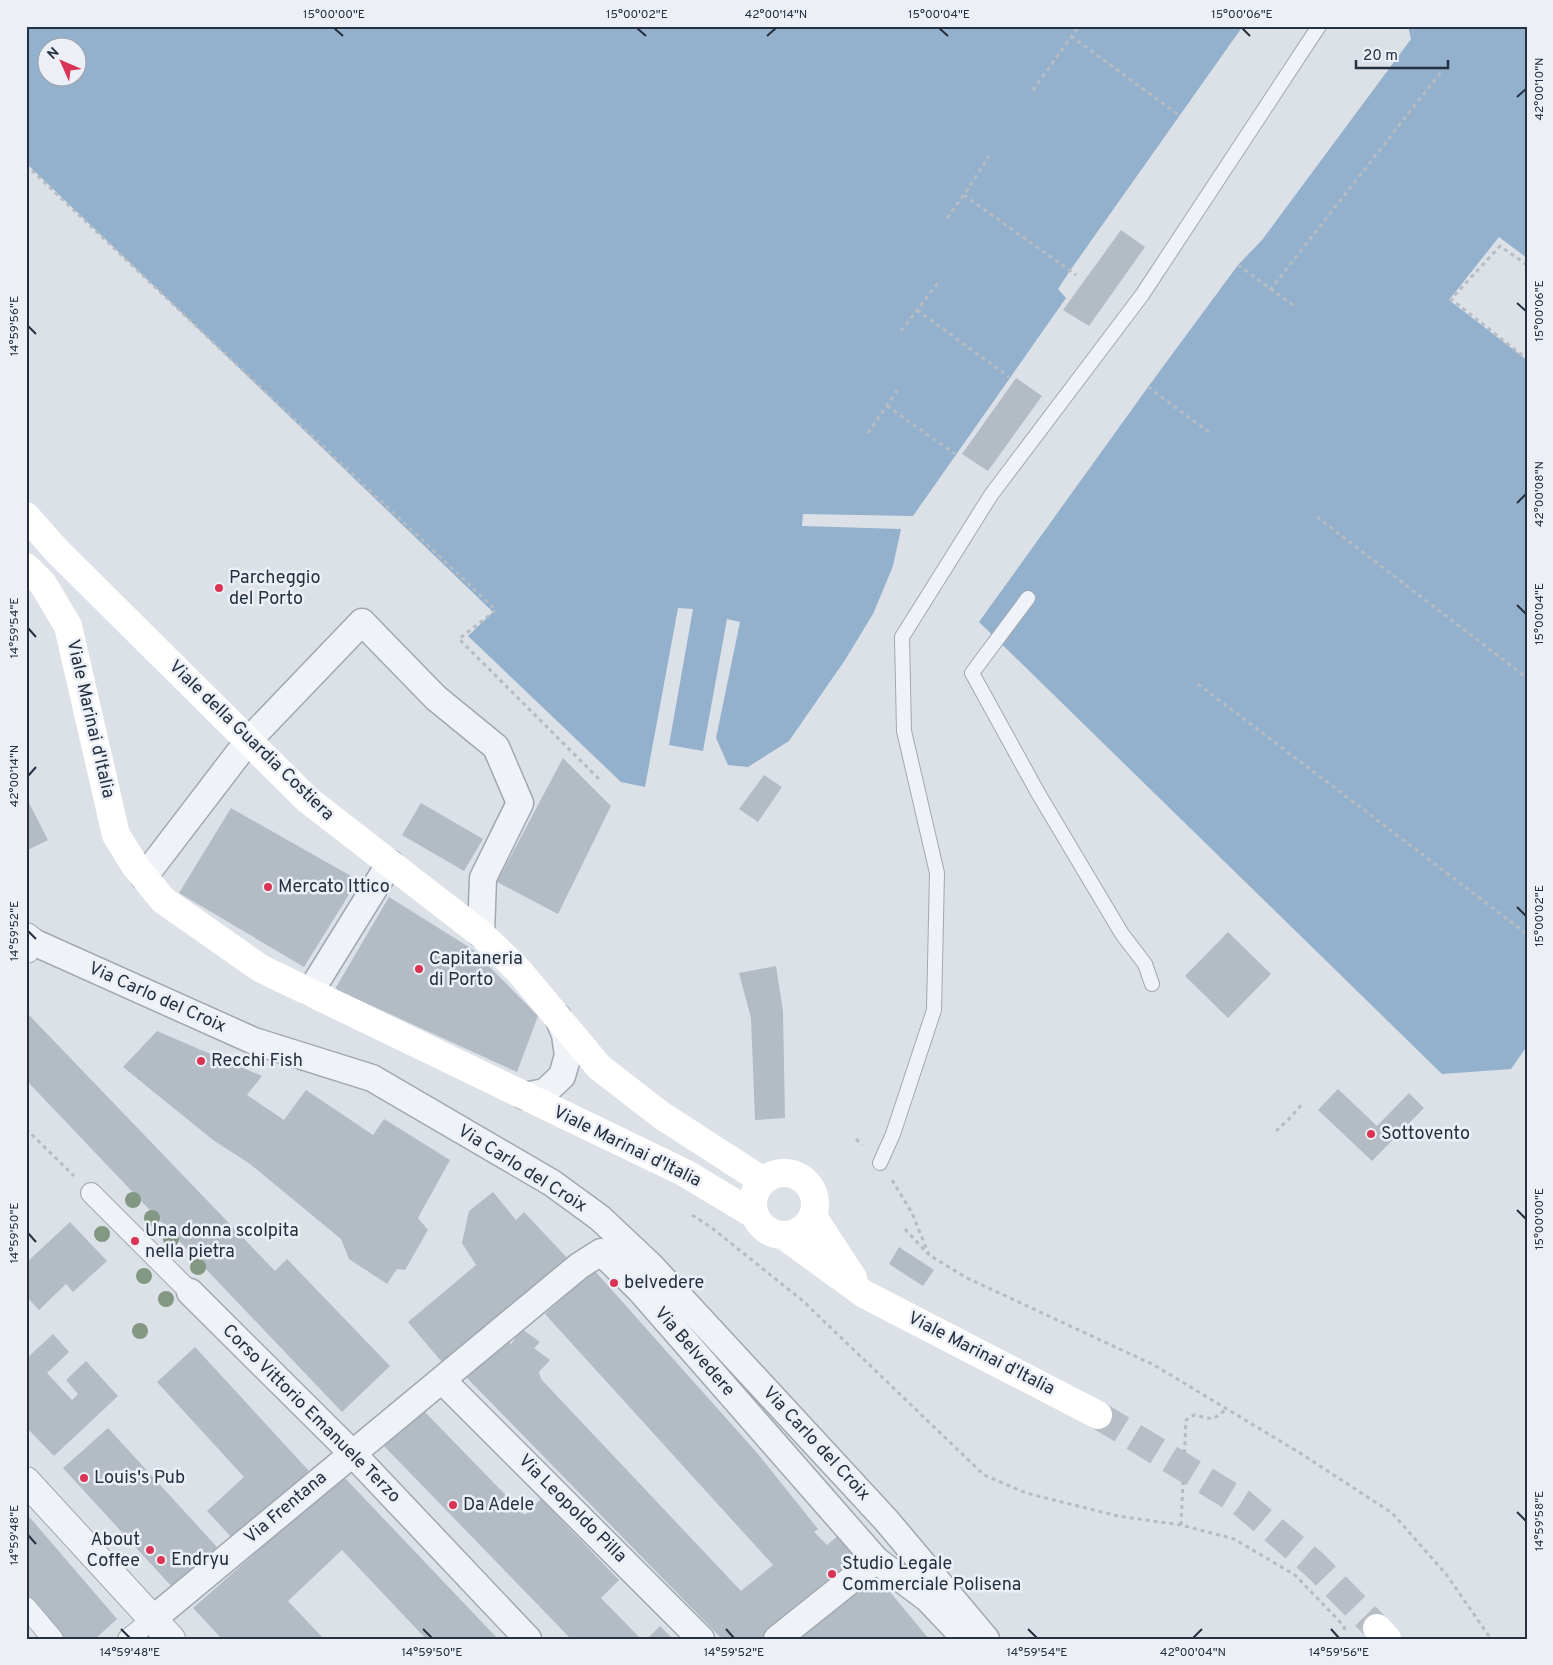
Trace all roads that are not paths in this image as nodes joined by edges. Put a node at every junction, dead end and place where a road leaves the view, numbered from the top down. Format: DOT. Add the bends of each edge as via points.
graph roads {
  1 [pos="1320,26"];
  2 [pos="26,516"];
  3 [pos="26,566"];
  4 [pos="1028,598"];
  5 [pos="248,741"];
  6 [pos="390,863"];
  7 [pos="144,877"];
  8 [pos="481,934"];
  9 [pos="28,942"];
  10 [pos="1152,984"];
  11 [pos="310,992"];
  12 [pos="558,1017"];
  13 [pos="524,1096"];
  14 [pos="880,1163"];
  15 [pos="763,1181"];
  16 [pos="91,1193"];
  17 [pos="754,1215"];
  18 [pos="812,1217"];
  19 [pos="783,1235"];
  20 [pos="190,1292"];
  21 [pos="864,1294"];
  22 [pos="442,1380"];
  23 [pos="1098,1415"];
  24 [pos="352,1453"];
  25 [pos="27,1483"];
  26 [pos="876,1560"];
  27 [pos="26,1607"];
  28 [pos="153,1619"];
  29 [pos="53,1639"];
  30 [pos="128,1639"];
  31 [pos="171,1639"];
  32 [pos="528,1639"];
  33 [pos="702,1639"];
  34 [pos="776,1639"];
  35 [pos="966,1639"];
  36 [pos="986,1639"];
  1 -- 14 [label="lane" via="1142,295 991,495 902,637 904,731 937,872 934,1010 893,1134"];
  2 -- 5 [label="main road, Viale della Guardia Costiera" via="58,552"];
  3 -- 7 [label="main road, Viale Marinai d'Italia" via="43,584 68,626 116,835"];
  4 -- 10 [label="lane" via="972,673 1043,802 1122,934 1145,964"];
  5 -- 6 [label="main road, Viale della Guardia Costiera" via="308,800"];
  5 -- 7 [label="street"];
  5 -- 8 [label="street" via="362,622 436,698 496,747 520,803 483,878"];
  6 -- 8 [label="main road, Viale della Guardia Costiera"];
  6 -- 11 [label="street"];
  7 -- 11 [label="main road, Viale Marinai d'Italia" via="163,900 252,963"];
  8 -- 12 [label="main road, Viale della Guardia Costiera" via="519,971"];
  9 -- 36 [label="street, Via Carlo del Croix" via="254,1041 372,1078 552,1183 600,1218 651,1266 886,1520"];
  11 -- 13 [label="main road, Viale Marinai d'Italia"];
  12 -- 13 [label="street, Viale Marinai d'Italia" via="568,1055 562,1076 546,1092"];
  12 -- 15 [label="main road, Viale della Guardia Costiera" via="599,1067 661,1115"];
  13 -- 17 [label="main road, Viale Marinai d'Italia" via="685,1173"];
  15 -- 17 [label="main road" via="754,1197"];
  15 -- 18 [label="main road" via="788,1172 804,1179 816,1201"];
  16 -- 20 [label="street, Corso Vittorio Emanuele Terzo"];
  17 -- 19 [label="main road, Viale Marinai d'Italia" via="766,1229"];
  18 -- 19 [label="main road" via="801,1231"];
  18 -- 21 [label="main road, Viale Marinai d'Italia"];
  19 -- 21 [label="main road, Viale Marinai d'Italia"];
  20 -- 24 [label="street, Corso Vittorio Emanuele Terzo"];
  21 -- 23 [label="main road, Viale Marinai d'Italia"];
  22 -- 24 [label="street, Via Belvedere"];
  22 -- 26 [label="street, Via Belvedere" via="579,1266 601,1252 639,1289"];
  22 -- 33 [label="street, Via Leopoldo Pilla"];
  24 -- 28 [label="street, Via Frentana"];
  24 -- 32 [label="street, Corso Vittorio Emanuele Terzo"];
  25 -- 28 [label="street"];
  26 -- 34 [label="street"];
  26 -- 35 [label="street, Via Belvedere" via="928,1599"];
  27 -- 29 [label="street"];
  28 -- 30 [label="street, Via Frentana"];
  28 -- 31 [label="street"];
}
